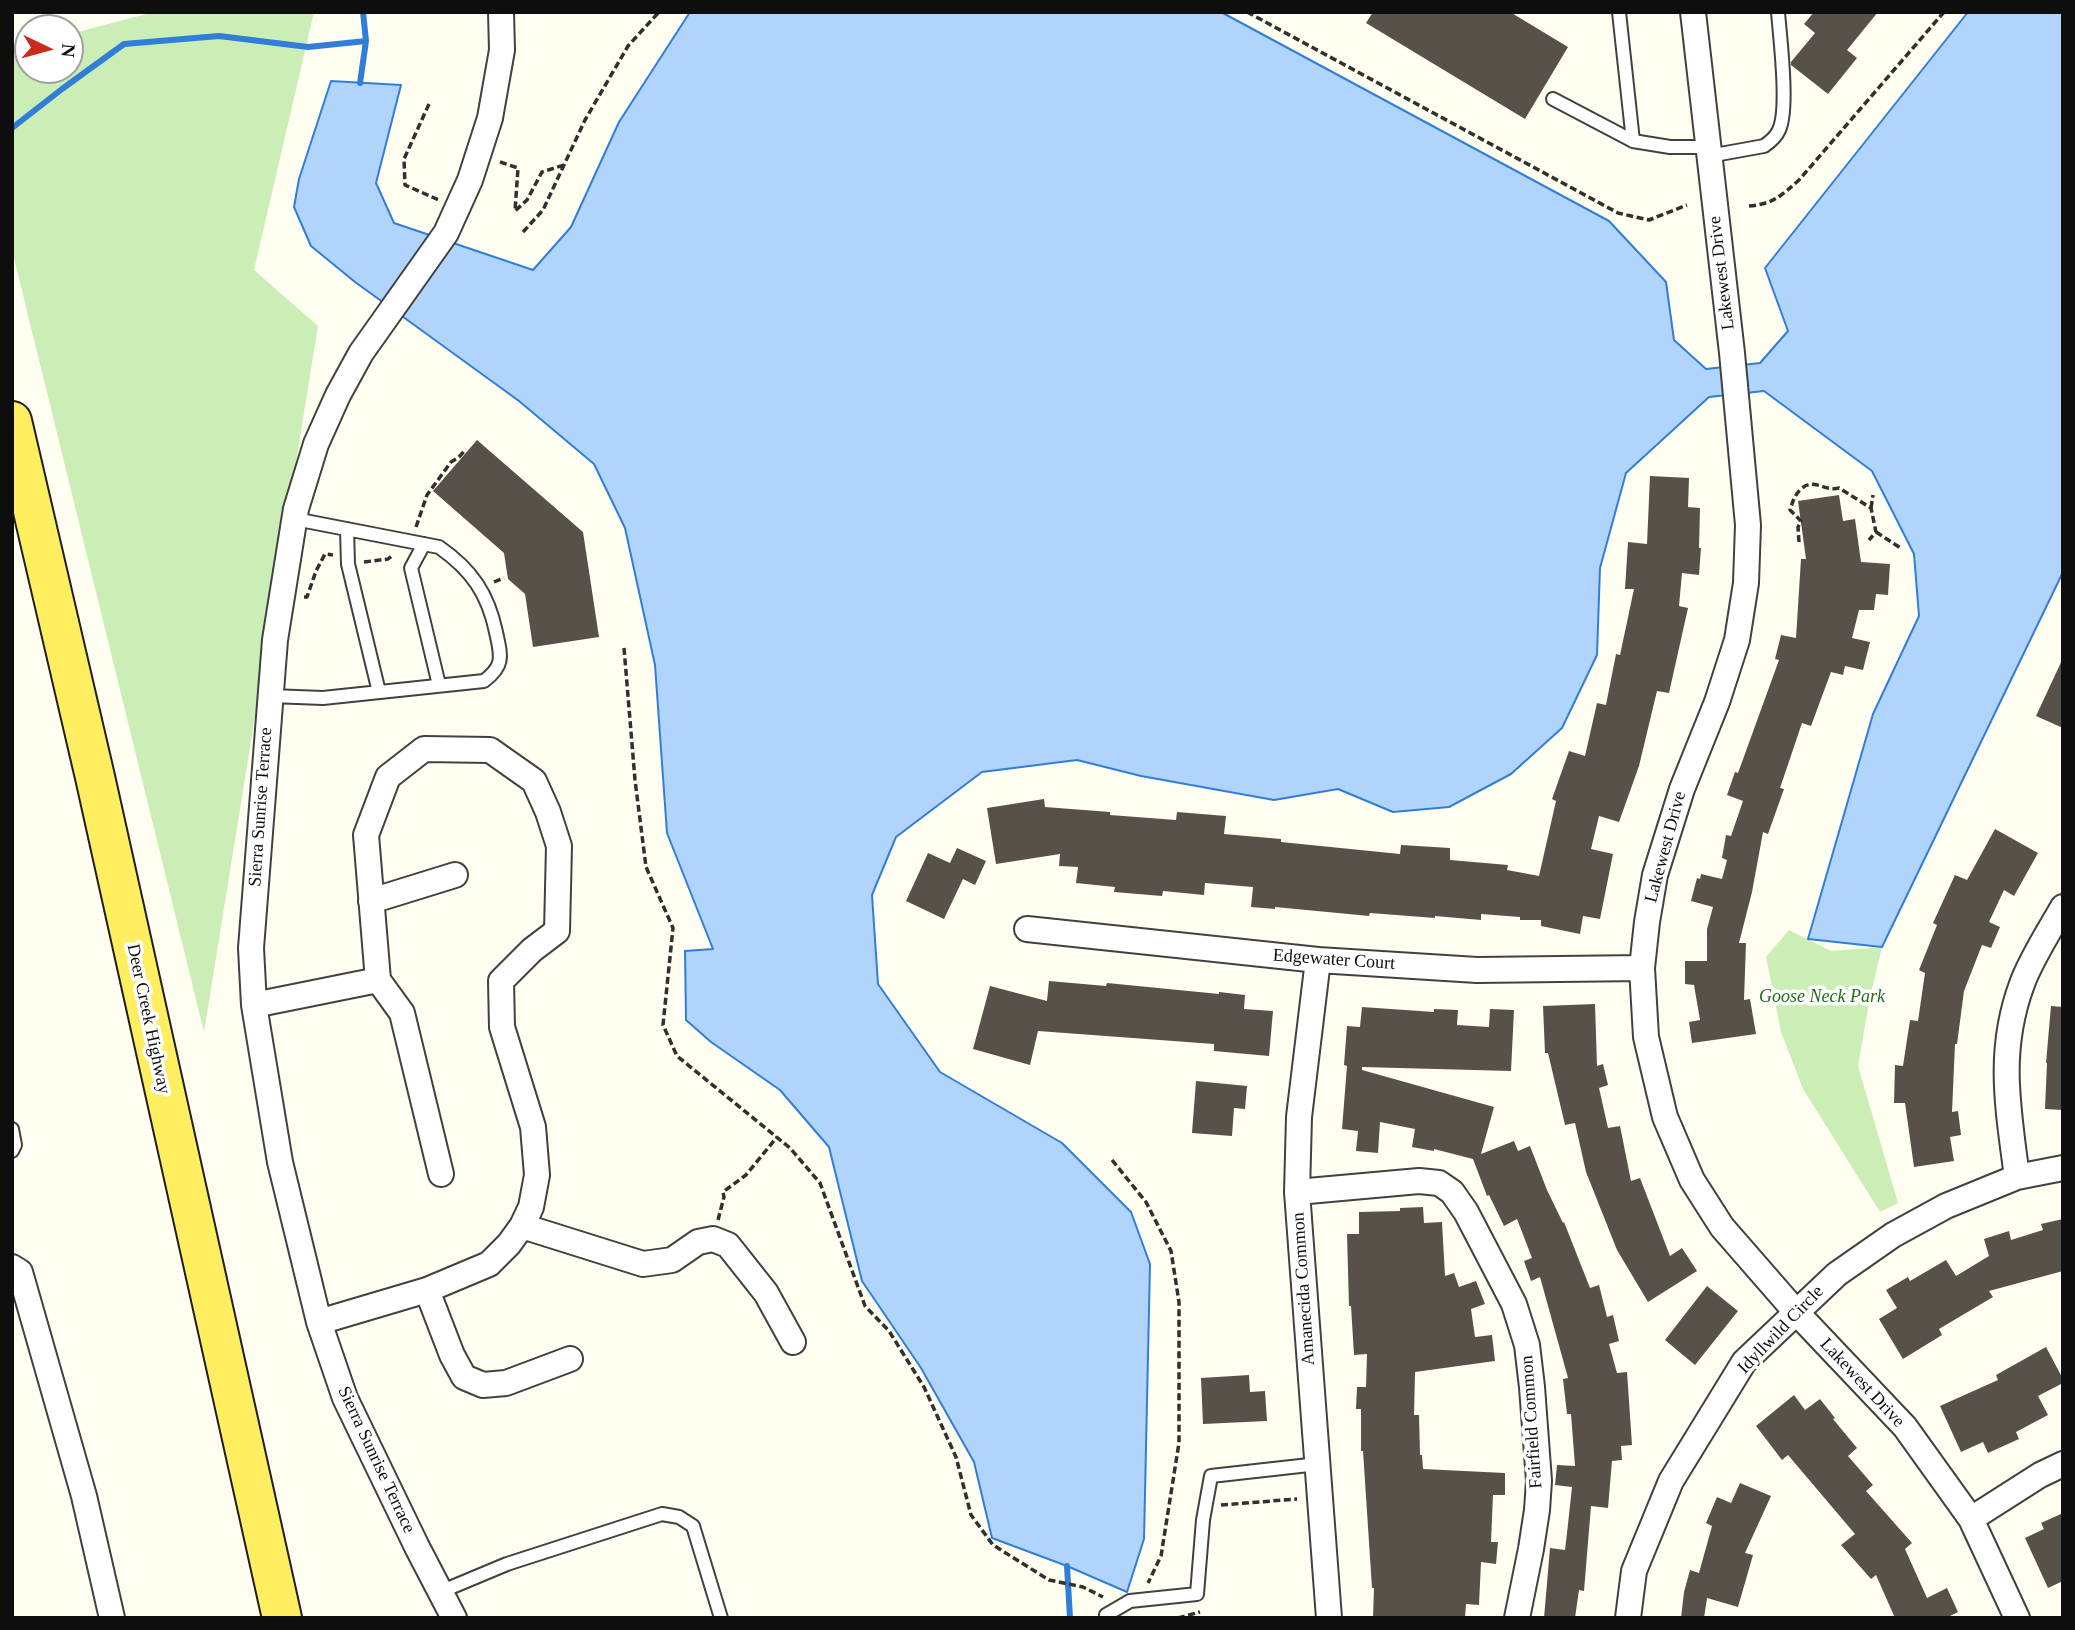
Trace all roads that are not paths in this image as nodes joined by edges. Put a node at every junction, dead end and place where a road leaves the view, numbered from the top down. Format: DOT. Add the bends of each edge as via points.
graph roads {
  1 [pos="501,12"];
  2 [pos="1619,12"];
  3 [pos="1693,12"];
  4 [pos="1778,12"];
  5 [pos="1553,99"];
  6 [pos="1633,141"];
  7 [pos="1709,151"];
  8 [pos="12,421"];
  9 [pos="295,519"];
  10 [pos="347,529"];
  11 [pos="424,544"];
  12 [pos="439,685"];
  13 [pos="379,692"];
  14 [pos="270,696"];
  15 [pos="455,875"];
  16 [pos="371,901"];
  17 [pos="2063,906"];
  18 [pos="1027,929"];
  19 [pos="1318,960"];
  20 [pos="1642,968"];
  21 [pos="378,980"];
  22 [pos="254,1004"];
  23 [pos="12,1129"];
  24 [pos="12,1151"];
  25 [pos="2063,1168"];
  26 [pos="442,1174"];
  27 [pos="2017,1177"];
  28 [pos="1297,1192"];
  29 [pos="522,1226"];
  30 [pos="12,1267"];
  31 [pos="427,1290"];
  32 [pos="1796,1312"];
  33 [pos="320,1322"];
  34 [pos="793,1342"];
  35 [pos="570,1359"];
  36 [pos="1318,1464"];
  37 [pos="2063,1464"];
  38 [pos="1971,1519"];
  39 [pos="440,1592"];
  40 [pos="112,1618"];
  41 [pos="282,1618"];
  42 [pos="454,1618"];
  43 [pos="720,1618"];
  44 [pos="1106,1618"];
  45 [pos="1329,1618"];
  46 [pos="1517,1618"];
  47 [pos="1629,1618"];
  48 [pos="2017,1618"];
  1 -- 9 [label="street, Sierra Sunrise Terrace" via="502,50 490,118 470,180 446,233 361,353 316,444"];
  2 -- 6 [label="lane"];
  3 -- 7 [label="street, Lakewest Drive"];
  4 -- 7 [label="lane" via="1784,105 1780,128 1764,146"];
  5 -- 6 [label="lane"];
  6 -- 7 [label="lane"];
  7 -- 20 [label="street, Lakewest Drive" via="1748,525 1746,583 1737,640 1655,875"];
  8 -- 41 [label="main road, Deer Creek Highway"];
  9 -- 10 [label="lane"];
  9 -- 14 [label="street, Sierra Sunrise Terrace"];
  10 -- 11 [label="lane"];
  10 -- 13 [label="lane" via="348,564"];
  11 -- 12 [label="lane" via="411,568"];
  11 -- 12 [label="lane" via="439,547 456,559 482,590 501,658 484,681"];
  12 -- 13 [label="lane"];
  13 -- 14 [label="lane" via="323,698"];
  14 -- 22 [label="street, Sierra Sunrise Terrace" via="251,948"];
  15 -- 16 [label="street"];
  16 -- 21 [label="street"];
  16 -- 29 [label="street" via="366,835 388,776 424,749 490,750 534,781 559,846 557,932 501,981 502,1027 533,1127 537,1175 531,1208"];
  17 -- 27 [label="street" via="2022,982 2010,1025 2006,1089"];
  18 -- 19 [label="street, Edgewater Court"];
  19 -- 20 [label="street, Edgewater Court" via="1477,970"];
  19 -- 28 [label="street, Amanecida Common" via="1299,1117"];
  20 -- 32 [label="street, Lakewest Drive" via="1646,1037 1665,1117 1692,1180 1722,1227"];
  21 -- 22 [label="street"];
  21 -- 26 [label="street" via="402,1013"];
  22 -- 33 [label="street, Sierra Sunrise Terrace" via="280,1162"];
  23 -- 24 [label="lane" via="16,1145"];
  25 -- 27 [label="street, Idyllwild Circle"];
  27 -- 32 [label="street, Idyllwild Circle" via="1946,1206 1893,1235 1837,1273"];
  28 -- 36 [label="street, Amanecida Common"];
  28 -- 46 [label="street, Fairfield Common" via="1439,1182 1466,1212 1514,1304 1527,1345 1539,1481"];
  29 -- 31 [label="street" via="489,1264"];
  29 -- 34 [label="street" via="643,1264 672,1260 698,1242 721,1242 766,1293"];
  30 -- 40 [label="street" via="20,1272 84,1496"];
  31 -- 33 [label="street"];
  31 -- 35 [label="street" via="464,1377 483,1385 506,1383"];
  32 -- 38 [label="street, Lakewest Drive" via="1905,1427"];
  32 -- 47 [label="street, Idyllwild Circle" via="1744,1362 1671,1480 1634,1571"];
  33 -- 39 [label="street, Sierra Sunrise Terrace" via="345,1398"];
  36 -- 44 [label="lane" via="1211,1476 1197,1594 1130,1601"];
  36 -- 45 [label="street, Amanecida Common"];
  37 -- 38 [label="street"];
  38 -- 48 [label="street, Lakewest Drive"];
  39 -- 42 [label="street, Sierra Sunrise Terrace"];
  39 -- 43 [label="lane" via="507,1564 663,1514 693,1526"];
}
